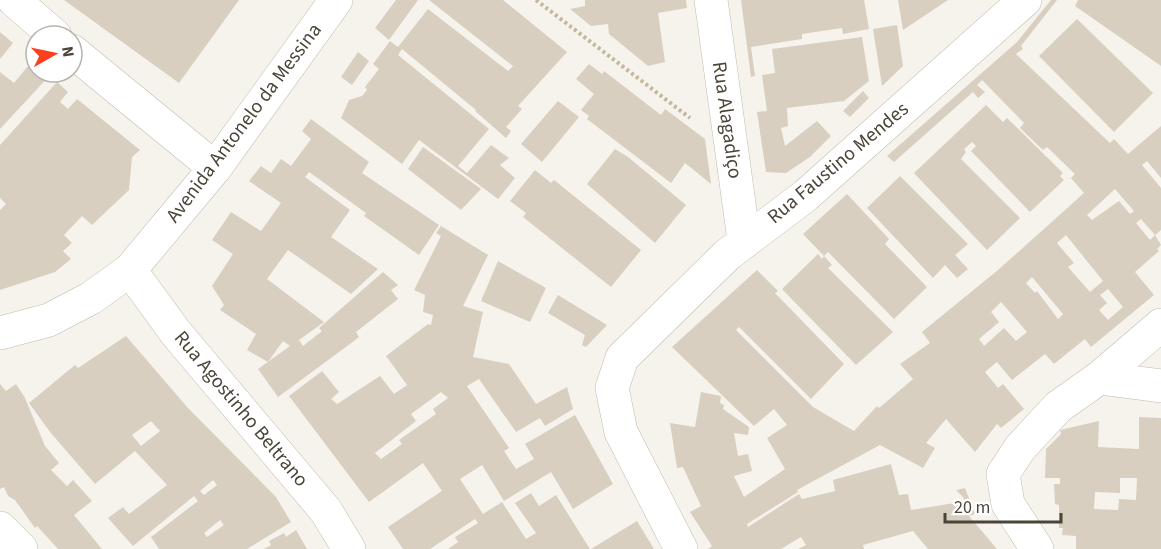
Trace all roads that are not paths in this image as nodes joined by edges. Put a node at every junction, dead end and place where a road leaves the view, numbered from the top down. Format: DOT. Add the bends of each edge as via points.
graph roads {
  1 [pos="15,0"];
  2 [pos="336,0"];
  3 [pos="711,0"];
  4 [pos="1025,0"];
  5 [pos="42,24"];
  6 [pos="84,61"];
  7 [pos="215,168"];
  8 [pos="744,240"];
  9 [pos="130,270"];
  10 [pos="1161,325"];
  11 [pos="0,333"];
  12 [pos="1099,378"];
  13 [pos="1161,386"];
  14 [pos="0,528"];
  15 [pos="21,549"];
  16 [pos="349,549"];
  17 [pos="681,549"];
  18 [pos="1037,549"];
  1 -- 5 [label="street"];
  2 -- 7 [label="street, Avenida Antonelo da Messina"];
  3 -- 8 [label="street, Rua Alagadiço"];
  4 -- 8 [label="street, Rua Faustino Mendes" via="805,196"];
  6 -- 7 [label="street"];
  7 -- 9 [label="street, Avenida Antonelo da Messina"];
  8 -- 17 [label="street, Rua Faustino Mendes" via="622,358 612,388 621,432"];
  9 -- 11 [label="street, Avenida Antonelo da Messina" via="91,298 49,320"];
  9 -- 16 [label="street, Rua Agostinho Beltrano" via="176,333 326,511"];
  10 -- 12 [label="street"];
  12 -- 13 [label="street"];
  12 -- 18 [label="street" via="1058,407 1020,448 1003,474 1008,504"];
  14 -- 15 [label="street"];
}
